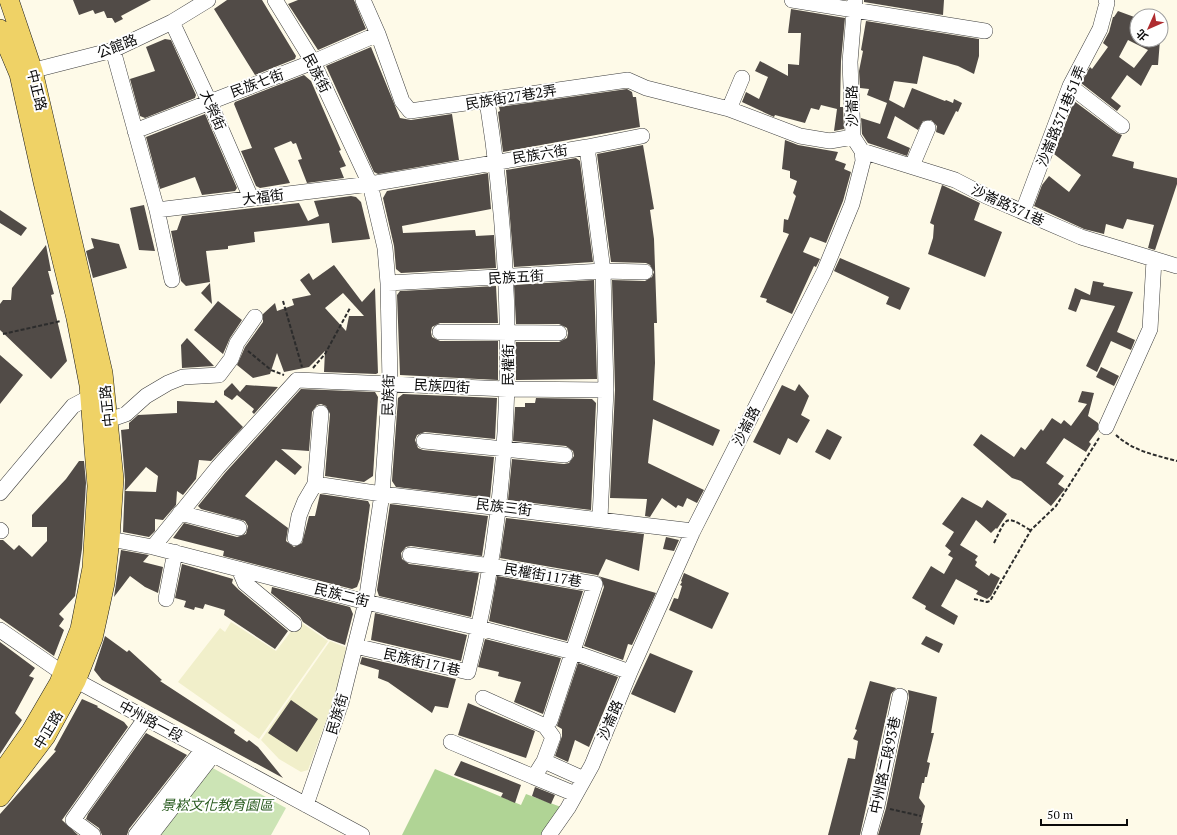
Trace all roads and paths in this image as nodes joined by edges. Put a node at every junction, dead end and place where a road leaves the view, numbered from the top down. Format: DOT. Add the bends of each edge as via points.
graph roads {
  1 [pos="9,0"];
  2 [pos="208,0"];
  3 [pos="275,0"];
  4 [pos="363,0"];
  5 [pos="792,0"];
  6 [pos="1106,0"];
  7 [pos="854,5"];
  8 [pos="172,22"];
  9 [pos="0,29"];
  10 [pos="985,31"];
  11 [pos="378,34"];
  12 [pos="113,50"];
  13 [pos="313,62"];
  14 [pos="26,73"];
  15 [pos="742,78"];
  16 [pos="1070,86"];
  17 [pos="486,100"];
  18 [pos="209,101"];
  19 [pos="729,109"];
  20 [pos="1122,126"];
  21 [pos="928,128"];
  22 [pos="135,131"];
  23 [pos="642,136"];
  24 [pos="853,137"];
  25 [pos="587,146"];
  26 [pos="862,151"];
  27 [pos="496,161"];
  28 [pos="912,166"];
  29 [pos="370,184"];
  30 [pos="251,198"];
  31 [pos="157,210"];
  32 [pos="1023,211"];
  33 [pos="1154,260"];
  34 [pos="1177,266"];
  35 [pos="603,271"];
  36 [pos="645,272"];
  37 [pos="506,277"];
  38 [pos="172,280"];
  39 [pos="388,283"];
  40 [pos="283,301"];
  41 [pos="350,308"];
  42 [pos="255,317"];
  43 [pos="76,318"];
  44 [pos="440,332"];
  45 [pos="508,333"];
  46 [pos="558,333"];
  47 [pos="3,334"];
  48 [pos="247,351"];
  49 [pos="302,378"];
  50 [pos="390,383"];
  51 [pos="507,389"];
  52 [pos="606,390"];
  53 [pos="90,397"];
  54 [pos="321,414"];
  55 [pos="109,420"];
  56 [pos="1106,427"];
  57 [pos="424,441"];
  58 [pos="504,448"];
  59 [pos="564,455"];
  60 [pos="1177,460"];
  61 [pos="316,484"];
  62 [pos="0,493"];
  63 [pos="382,494"];
  64 [pos="499,506"];
  65 [pos="180,513"];
  66 [pos="600,518"];
  67 [pos="239,528"];
  68 [pos="1030,530"];
  69 [pos="693,531"];
  70 [pos="295,538"];
  71 [pos="110,539"];
  72 [pos="994,543"];
  73 [pos="153,547"];
  74 [pos="175,552"];
  75 [pos="410,555"];
  76 [pos="491,566"];
  77 [pos="239,569"];
  78 [pos="166,599"];
  79 [pos="974,599"];
  80 [pos="366,602"];
  81 [pos="294,624"];
  82 [pos="479,628"];
  83 [pos="0,630"];
  84 [pos="355,646"];
  85 [pos="573,652"];
  86 [pos="630,672"];
  87 [pos="70,678"];
  88 [pos="900,696"];
  89 [pos="483,698"];
  90 [pos="145,719"];
  91 [pos="550,721"];
  92 [pos="451,742"];
  93 [pos="208,752"];
  94 [pos="544,761"];
  95 [pos="0,775"];
  96 [pos="534,777"];
  97 [pos="584,779"];
  98 [pos="575,794"];
  99 [pos="0,797"];
  100 [pos="306,805"];
  101 [pos="877,806"];
  102 [pos="921,816"];
  103 [pos="93,835"];
  104 [pos="136,835"];
  105 [pos="151,835"];
  106 [pos="362,835"];
  107 [pos="549,835"];
  108 [pos="869,835"];
  1 -- 14 [label="main road, 中正路"];
  2 -- 8 [label="street, 公館路"];
  3 -- 13 [label="street, 民族街"];
  4 -- 11 [label="street, 民族街27巷2弄"];
  5 -- 7 [label="street"];
  6 -- 16 [label="street, 沙崙路371巷51弄" via="1100,29"];
  7 -- 10 [label="street"];
  7 -- 24 [label="street, 沙崙路" via="850,62"];
  8 -- 12 [label="street, 公館路"];
  8 -- 18 [label="street, 大榮街"];
  9 -- 14 [label="main road, 中正路"];
  11 -- 13 [label="street, 民族七街"];
  11 -- 17 [label="street, 民族街27巷2弄" via="402,101 410,111"];
  12 -- 14 [label="street, 公館路"];
  12 -- 22 [label="street"];
  13 -- 18 [label="street, 民族七街"];
  13 -- 29 [label="street, 民族街"];
  14 -- 43 [label="main road, 中正路" via="43,182"];
  14 -- 55 [label="main road, 中正路" via="103,373"];
  15 -- 19 [label="street"];
  16 -- 20 [label="street"];
  16 -- 32 [label="street, 沙崙路371巷51弄"];
  17 -- 19 [label="street, 民族街27巷2弄" via="628,80 646,88"];
  17 -- 27 [label="street, 民權街"];
  18 -- 22 [label="street, 民族七街"];
  18 -- 30 [label="street, 大榮街"];
  19 -- 24 [label="street, 民族街27巷2弄" via="800,136 830,141"];
  21 -- 28 [label="street"];
  22 -- 31 [label="street"];
  23 -- 25 [label="street"];
  24 -- 26 [label="street, 沙崙路"];
  25 -- 27 [label="street, 民族六街"];
  25 -- 35 [label="street, 民族六街"];
  26 -- 28 [label="street, 沙崙路371巷"];
  26 -- 69 [label="street, 沙崙路" via="863,161 852,204 824,272"];
  27 -- 29 [label="street, 民族六街"];
  27 -- 37 [label="street, 民權街"];
  28 -- 32 [label="street, 沙崙路371巷" via="955,180"];
  29 -- 30 [label="street, 大福街"];
  29 -- 39 [label="street, 民族街" via="385,248"];
  30 -- 31 [label="street, 大福街"];
  31 -- 38 [label="street"];
  32 -- 33 [label="street, 沙崙路371巷" via="1081,237"];
  33 -- 34 [label="street, 沙崙路371巷"];
  33 -- 56 [label="street" via="1150,329"];
  35 -- 36 [label="street, 民族五街"];
  35 -- 37 [label="street, 民族五街"];
  35 -- 52 [label="street, 民族六街"];
  37 -- 39 [label="street, 民族五街"];
  37 -- 45 [label="street, 民權街"];
  39 -- 50 [label="street, 民族街"];
  40 -- 49 [label="path" via="303,368"];
  41 -- 49 [label="path" via="325,354"];
  42 -- 55 [label="street" via="237,343 231,360 219,375 183,377 168,383 146,396 126,414"];
  43 -- 47 [label="path"];
  43 -- 53 [label="main road, 中正路"];
  44 -- 45 [label="street"];
  45 -- 46 [label="street"];
  45 -- 51 [label="street, 民權街"];
  48 -- 49 [label="path" via="271,370"];
  49 -- 50 [label="street, 民族四街"];
  49 -- 65 [label="street" via="218,467"];
  50 -- 51 [label="street, 民族四街"];
  50 -- 63 [label="street, 民族街"];
  51 -- 52 [label="street, 民族四街"];
  51 -- 58 [label="street, 民權街"];
  52 -- 66 [label="street"];
  53 -- 62 [label="street" via="73,406"];
  53 -- 87 [label="main road, 中正路" via="97,486 92,568"];
  54 -- 61 [label="street"];
  55 -- 71 [label="main road, 中正路" via="114,479"];
  56 -- 60 [label="path" via="1136,448 1149,454"];
  56 -- 68 [label="path" via="1056,506"];
  57 -- 58 [label="street"];
  58 -- 59 [label="street"];
  58 -- 64 [label="street, 民權街"];
  61 -- 63 [label="street, 民族三街"];
  61 -- 70 [label="street" via="299,516"];
  63 -- 64 [label="street, 民族三街"];
  63 -- 80 [label="street, 民族街"];
  64 -- 66 [label="street, 民族三街"];
  64 -- 76 [label="street, 民權街"];
  65 -- 67 [label="street"];
  65 -- 73 [label="street"];
  66 -- 69 [label="street, 民族三街"];
  68 -- 72 [label="path" via="1012,519 1008,520 1004,522"];
  68 -- 79 [label="path" via="990,601"];
  69 -- 86 [label="street, 沙崙路"];
  71 -- 73 [label="street, 民族二街"];
  71 -- 87 [label="main road, 中正路" via="93,638"];
  73 -- 74 [label="street, 民族二街"];
  74 -- 77 [label="street, 民族二街"];
  74 -- 78 [label="street"];
  75 -- 76 [label="street"];
  76 -- 82 [label="street, 民權街"];
  76 -- 85 [label="street, 民權街117巷" via="595,584"];
  77 -- 80 [label="street, 民族二街"];
  77 -- 81 [label="street" via="244,583"];
  80 -- 82 [label="street, 民族二街"];
  80 -- 84 [label="street, 民族街"];
  82 -- 84 [label="street, 民族街171巷" via="468,672"];
  82 -- 85 [label="street, 民族二街"];
  83 -- 87 [label="street, 中州路一段"];
  84 -- 100 [label="street, 民族街" via="341,703"];
  85 -- 86 [label="street, 民族二街"];
  85 -- 91 [label="street"];
  86 -- 97 [label="street, 沙崙路"];
  87 -- 90 [label="street, 中州路一段"];
  87 -- 95 [label="main road, 中正路"];
  87 -- 99 [label="main road, 中正路" via="46,736"];
  88 -- 101 [label="street, 中州路二段93巷"];
  89 -- 94 [label="street" via="545,726 553,737"];
  90 -- 93 [label="street, 中州路一段"];
  90 -- 103 [label="street" via="73,820"];
  92 -- 96 [label="street"];
  93 -- 100 [label="street, 中州路一段"];
  93 -- 104 [label="street"];
  93 -- 105 [label="street"];
  94 -- 96 [label="street"];
  94 -- 97 [label="street"];
  96 -- 98 [label="street"];
  97 -- 98 [label="street, 沙崙路"];
  98 -- 107 [label="street, 沙崙路"];
  100 -- 106 [label="street, 中州路一段"];
  101 -- 102 [label="path"];
  101 -- 108 [label="street, 中州路二段93巷"];
}
